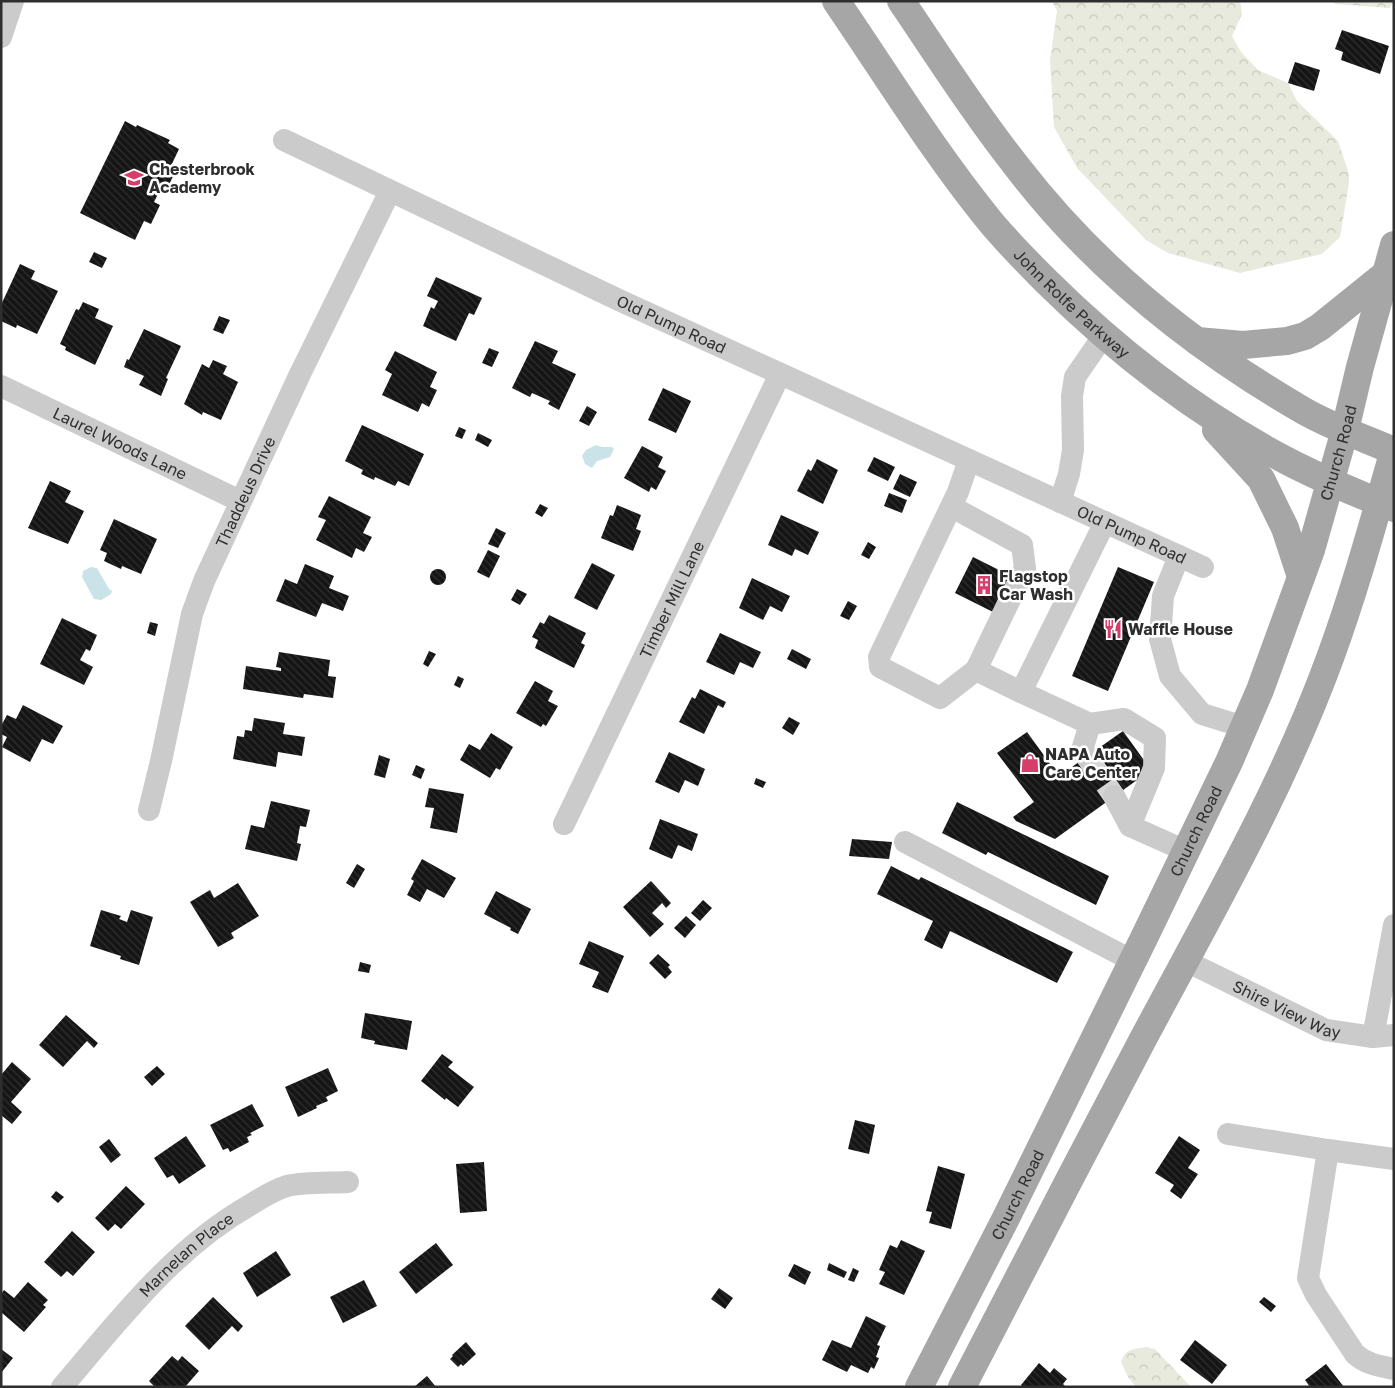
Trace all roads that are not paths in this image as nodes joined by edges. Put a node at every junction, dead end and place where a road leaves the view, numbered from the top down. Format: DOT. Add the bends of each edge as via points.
graph roads {
  1 [pos="12,1"];
  2 [pos="836,1"];
  3 [pos="901,1"];
  4 [pos="1,37"];
  5 [pos="284,140"];
  6 [pos="390,191"];
  7 [pos="1394,245"];
  8 [pos="1387,273"];
  9 [pos="1104,335"];
  10 [pos="1194,340"];
  11 [pos="780,374"];
  12 [pos="1,386"];
  13 [pos="1191,403"];
  14 [pos="1345,430"];
  15 [pos="1394,450"];
  16 [pos="969,460"];
  17 [pos="1330,482"];
  18 [pos="240,501"];
  19 [pos="1060,502"];
  20 [pos="1386,505"];
  21 [pos="952,507"];
  22 [pos="1105,522"];
  23 [pos="1179,556"];
  24 [pos="1203,567"];
  25 [pos="1301,577"];
  26 [pos="976,670"];
  27 [pos="1021,692"];
  28 [pos="1090,724"];
  29 [pos="1244,727"];
  30 [pos="1087,757"];
  31 [pos="1114,796"];
  32 [pos="149,810"];
  33 [pos="564,824"];
  34 [pos="1130,826"];
  35 [pos="905,842"];
  36 [pos="1186,851"];
  37 [pos="1394,925"];
  38 [pos="1133,961"];
  39 [pos="1186,961"];
  40 [pos="1383,1036"];
  41 [pos="1228,1134"];
  42 [pos="1328,1150"];
  43 [pos="1394,1159"];
  44 [pos="348,1182"];
  45 [pos="1394,1369"];
  46 [pos="62,1387"];
  47 [pos="919,1387"];
  48 [pos="962,1387"];
  1 -- 4 [label="street"];
  2 -- 9 [label="main road, John Rolfe Parkway" via="989,220"];
  3 -- 10 [label="main road" via="1018,168 1049,206 1135,292"];
  5 -- 6 [label="street, Old Pump Road"];
  6 -- 11 [label="street, Old Pump Road"];
  6 -- 18 [label="street, Thaddeus Drive"];
  7 -- 8 [label="main road, Church Road"];
  8 -- 10 [label="main road" via="1305,336 1243,345"];
  8 -- 14 [label="main road, Church Road"];
  9 -- 13 [label="main road, John Rolfe Parkway"];
  9 -- 19 [label="street, Old Pump Road" via="1074,377 1072,450"];
  10 -- 14 [label="main road" via="1306,412"];
  11 -- 16 [label="street, Old Pump Road"];
  11 -- 33 [label="street, Timber Mill Lane"];
  12 -- 18 [label="street, Laurel Woods Lane"];
  13 -- 17 [label="main road, John Rolfe Parkway" via="1294,465"];
  13 -- 25 [label="main road" via="1261,479 1285,528"];
  14 -- 15 [label="main road"];
  14 -- 17 [label="main road, Church Road"];
  15 -- 20 [label="main road"];
  16 -- 19 [label="street, Old Pump Road"];
  16 -- 21 [label="street"];
  17 -- 20 [label="main road, John Rolfe Parkway"];
  17 -- 25 [label="main road, Church Road"];
  18 -- 32 [label="street, Thaddeus Drive" via="192,614"];
  19 -- 22 [label="street, Old Pump Road"];
  20 -- 39 [label="main road" via="1306,719 1255,831"];
  21 -- 26 [label="street" via="1022,545 1025,568"];
  21 -- 26 [label="street" via="879,656 880,667 940,698"];
  22 -- 23 [label="street, Old Pump Road"];
  22 -- 27 [label="street"];
  23 -- 24 [label="street, Old Pump Road"];
  23 -- 29 [label="street" via="1164,596 1160,639 1170,676 1202,714"];
  25 -- 29 [label="main road, Church Road"];
  26 -- 27 [label="street"];
  27 -- 28 [label="street"];
  28 -- 30 [label="street" via="1082,750"];
  28 -- 34 [label="street" via="1124,719 1154,738 1154,768"];
  29 -- 36 [label="main road, Church Road"];
  31 -- 34 [label="street"];
  34 -- 36 [label="street"];
  35 -- 38 [label="street"];
  36 -- 38 [label="main road, Church Road"];
  37 -- 40 [label="street"];
  38 -- 47 [label="main road, Church Road"];
  39 -- 40 [label="street, Shire View Way" via="1326,1030"];
  39 -- 48 [label="main road"];
  41 -- 42 [label="street"];
  42 -- 43 [label="street"];
  42 -- 45 [label="street" via="1308,1278 1316,1296 1355,1354 1362,1361"];
  44 -- 46 [label="street, Marnelan Place" via="287,1186 209,1231 146,1288"];
}
